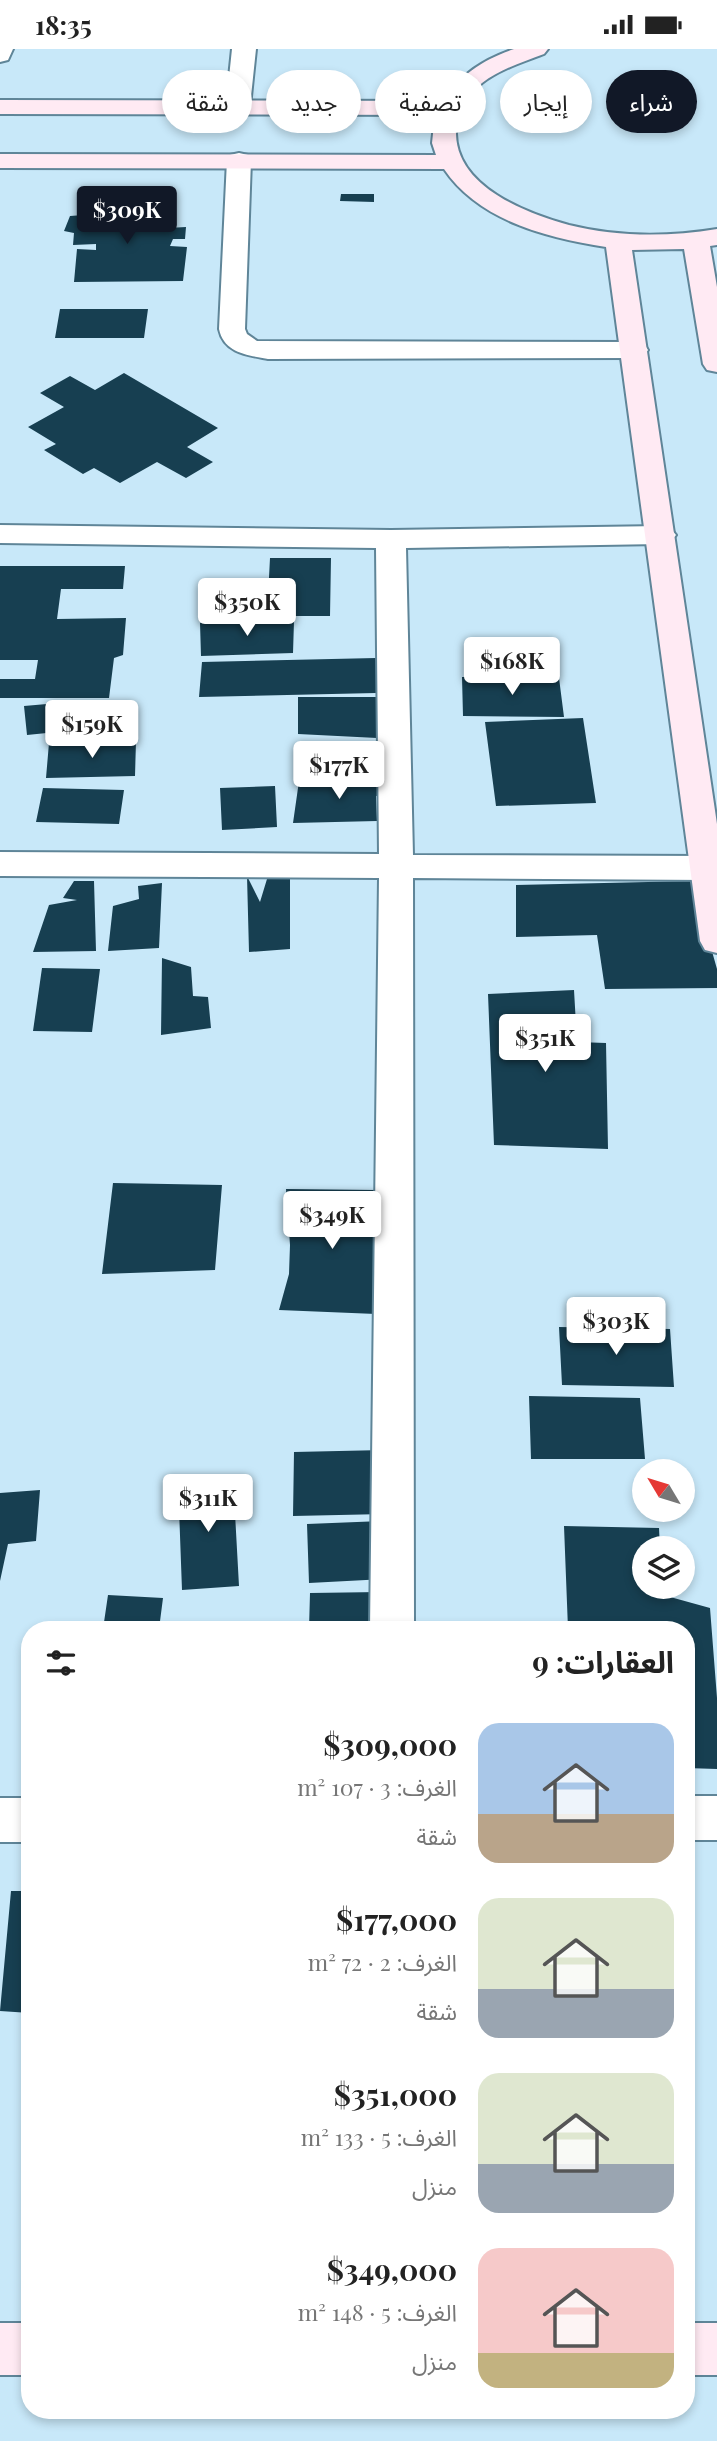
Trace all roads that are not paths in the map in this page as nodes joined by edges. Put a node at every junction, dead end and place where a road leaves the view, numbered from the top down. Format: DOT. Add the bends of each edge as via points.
graph roads {
  1 [pos="1,49"];
  2 [pos="244,49"];
  3 [pos="536,49"];
  4 [pos="0,55"];
  5 [pos="242,70"];
  6 [pos="486,71"];
  7 [pos="162,106"];
  8 [pos="252,106"];
  9 [pos="0,107"];
  10 [pos="375,107"];
  11 [pos="441,133"];
  12 [pos="239,160"];
  13 [pos="0,161"];
  14 [pos="449,162"];
  15 [pos="707,239"];
  16 [pos="618,241"];
  17 [pos="634,350"];
  18 [pos="716,354"];
  19 [pos="0,534"];
  20 [pos="660,535"];
  21 [pos="391,539"];
  22 [pos="0,864"];
  23 [pos="396,865"];
  24 [pos="708,868"];
  25 [pos="717,941"];
  26 [pos="392,1621"];
  27 [pos="695,1818"];
  28 [pos="717,1818"];
  29 [pos="0,1820"];
  30 [pos="21,1820"];
  31 [pos="0,2349"];
  32 [pos="21,2349"];
  33 [pos="695,2349"];
  34 [pos="717,2349"];
  1 -- 4 [label="street"];
  2 -- 5 [label="street"];
  3 -- 6 [label="street"];
  7 -- 9 [label="street"];
  8 -- 10 [label="street"];
  11 -- 14 [label="street"];
  12 -- 13 [label="street"];
  12 -- 14 [label="street"];
  12 -- 17 [label="street" via="232,328 234,338 242,344 268,351 365,353"];
  14 -- 16 [label="street" via="473,189 511,213 561,230"];
  15 -- 16 [label="street"];
  15 -- 18 [label="street"];
  16 -- 17 [label="street"];
  17 -- 20 [label="street"];
  19 -- 21 [label="street"];
  20 -- 21 [label="street"];
  20 -- 24 [label="street"];
  21 -- 23 [label="street"];
  22 -- 23 [label="street"];
  23 -- 24 [label="street"];
  23 -- 26 [label="street"];
  24 -- 25 [label="street"];
  27 -- 28 [label="street"];
  29 -- 30 [label="street"];
  31 -- 32 [label="street"];
  33 -- 34 [label="street"];
}
